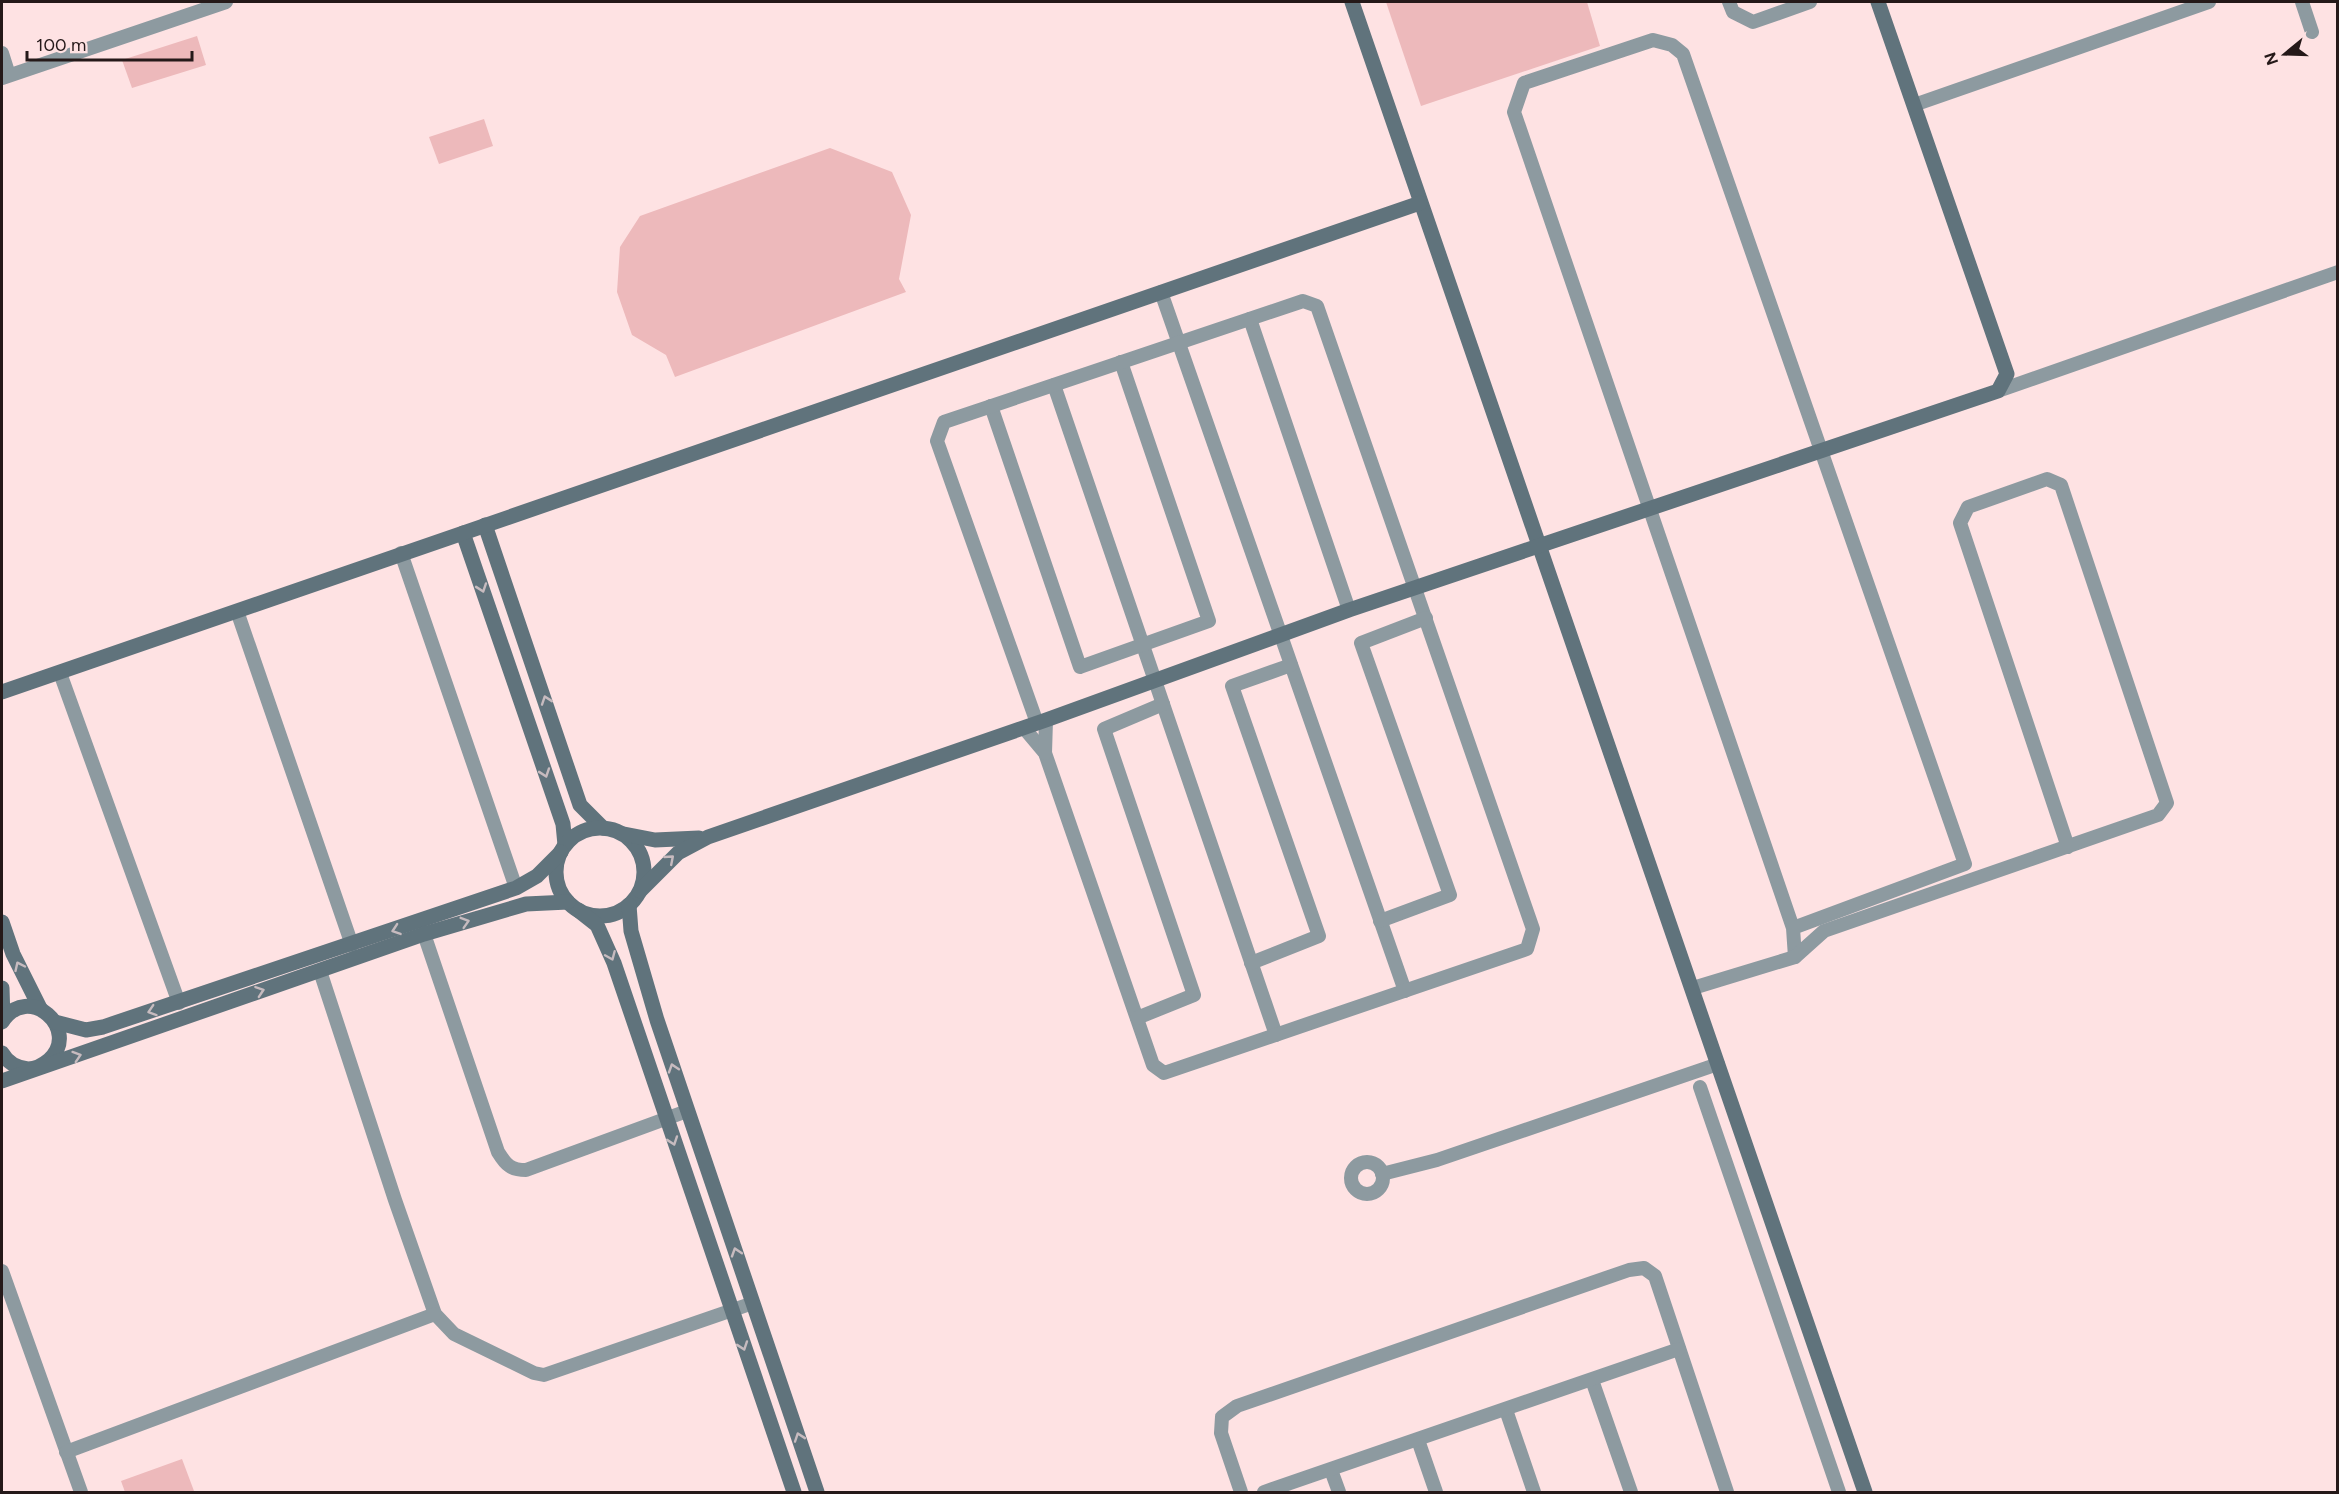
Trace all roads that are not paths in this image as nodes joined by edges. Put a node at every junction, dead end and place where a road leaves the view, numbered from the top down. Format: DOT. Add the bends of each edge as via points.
graph roads {
  1 [pos="226,2"];
  2 [pos="1352,2"];
  3 [pos="1729,2"];
  4 [pos="1810,2"];
  5 [pos="1878,2"];
  6 [pos="2209,2"];
  7 [pos="2302,2"];
  8 [pos="2312,32"];
  9 [pos="2,53"];
  10 [pos="5,77"];
  11 [pos="1914,105"];
  12 [pos="1420,203"];
  13 [pos="2337,272"];
  14 [pos="1161,292"];
  15 [pos="1250,319"];
  16 [pos="1178,343"];
  17 [pos="1121,362"];
  18 [pos="1054,385"];
  19 [pos="1998,391"];
  20 [pos="991,406"];
  21 [pos="1821,451"];
  22 [pos="1649,509"];
  23 [pos="485,525"];
  24 [pos="463,533"];
  25 [pos="1541,547"];
  26 [pos="401,553"];
  27 [pos="1415,588"];
  28 [pos="1348,610"];
  29 [pos="237,611"];
  30 [pos="1426,618"];
  31 [pos="1281,637"];
  32 [pos="1143,645"];
  33 [pos="1291,665"];
  34 [pos="60,673"];
  35 [pos="1155,680"];
  36 [pos="2,692"];
  37 [pos="1163,704"];
  38 [pos="1036,724"];
  39 [pos="1045,753"];
  40 [pos="603,828"];
  41 [pos="622,833"];
  42 [pos="708,837"];
  43 [pos="2068,847"];
  44 [pos="563,848"];
  45 [pos="1965,864"];
  46 [pos="1985,876"];
  47 [pos="516,888"];
  48 [pos="640,891"];
  49 [pos="629,905"];
  50 [pos="573,906"];
  51 [pos="1380,921"];
  52 [pos="2,922"];
  53 [pos="1793,928"];
  54 [pos="424,934"];
  55 [pos="352,945"];
  56 [pos="1795,957"];
  57 [pos="1251,963"];
  58 [pos="320,971"];
  59 [pos="2,988"];
  60 [pos="1693,988"];
  61 [pos="1405,991"];
  62 [pos="179,1003"];
  63 [pos="39,1008"];
  64 [pos="1137,1018"];
  65 [pos="2,1020"];
  66 [pos="55,1022"];
  67 [pos="1276,1035"];
  68 [pos="2,1053"];
  69 [pos="1718,1064"];
  70 [pos="39,1067"];
  71 [pos="2,1082"];
  72 [pos="1701,1087"];
  73 [pos="687,1111"];
  74 [pos="665,1119"];
  75 [pos="1382,1174"];
  76 [pos="2,1271"];
  77 [pos="753,1303"];
  78 [pos="730,1311"];
  79 [pos="435,1314"];
  80 [pos="1679,1349"];
  81 [pos="1592,1380"];
  82 [pos="1506,1410"];
  83 [pos="1418,1440"];
  84 [pos="66,1452"];
  85 [pos="1331,1470"];
  86 [pos="81,1492"];
  87 [pos="794,1492"];
  88 [pos="817,1492"];
  89 [pos="1241,1492"];
  90 [pos="1264,1492"];
  91 [pos="1339,1492"];
  92 [pos="1436,1492"];
  93 [pos="1534,1492"];
  94 [pos="1631,1492"];
  95 [pos="1727,1492"];
  96 [pos="1839,1492"];
  97 [pos="1865,1492"];
  1 -- 10 [label="street"];
  2 -- 12 [label="street"];
  3 -- 4 [label="street" via="1733,12 1753,22"];
  5 -- 11 [label="street"];
  6 -- 11 [label="street"];
  7 -- 8 [label="street"];
  9 -- 10 [label="street"];
  11 -- 19 [label="street" via="2007,374"];
  12 -- 14 [label="street"];
  12 -- 25 [label="street"];
  13 -- 19 [label="street"];
  14 -- 16 [label="street"];
  14 -- 23 [label="street"];
  15 -- 16 [label="street"];
  15 -- 27 [label="street" via="1303,301 1317,306"];
  15 -- 28 [label="street"];
  16 -- 17 [label="street"];
  16 -- 31 [label="street"];
  17 -- 18 [label="street"];
  17 -- 32 [label="street" via="1209,621"];
  18 -- 20 [label="street"];
  18 -- 32 [label="street"];
  19 -- 21 [label="street"];
  20 -- 32 [label="street" via="1080,667"];
  20 -- 38 [label="street" via="944,422 938,441"];
  21 -- 22 [label="street"];
  21 -- 22 [label="street" via="1683,54 1672,45 1653,40 1524,83 1514,112"];
  21 -- 45 [label="street"];
  22 -- 25 [label="street"];
  22 -- 53 [label="street"];
  23 -- 24 [label="street"];
  40 -- 23 [label="street, one-way" via="580,805"];
  24 -- 26 [label="street"];
  24 -- 44 [label="street, one-way" via="563,824"];
  25 -- 27 [label="street"];
  25 -- 60 [label="street"];
  26 -- 29 [label="street"];
  26 -- 47 [label="street"];
  27 -- 28 [label="street"];
  27 -- 30 [label="street"];
  28 -- 31 [label="street"];
  29 -- 34 [label="street"];
  29 -- 55 [label="street"];
  30 -- 51 [label="street" via="1361,643 1450,895"];
  30 -- 61 [label="street" via="1533,928 1527,949"];
  31 -- 33 [label="street"];
  31 -- 35 [label="street"];
  32 -- 35 [label="street"];
  33 -- 51 [label="street"];
  33 -- 57 [label="street" via="1232,686 1319,936"];
  34 -- 36 [label="street"];
  34 -- 62 [label="street"];
  35 -- 37 [label="street"];
  35 -- 38 [label="street"];
  37 -- 57 [label="street"];
  37 -- 64 [label="street" via="1104,729 1194,995"];
  38 -- 39 [label="street"];
  38 -- 39 [label="street"];
  38 -- 42 [label="street"];
  39 -- 64 [label="street"];
  40 -- 41 [label="street"];
  40 -- 44 [label="street" via="581,832"];
  41 -- 42 [label="street" via="655,840"];
  41 -- 48 [label="street" via="632,842 644,865"];
  48 -- 42 [label="street, one-way" via="678,853"];
  43 -- 43 [label="street" via="2158,815 2167,803 2061,485 2048,479 1968,507 1960,523"];
  43 -- 46 [label="street"];
  44 -- 47 [label="street" via="537,876"];
  44 -- 50 [label="street" via="557,878"];
  45 -- 46 [label="street"];
  45 -- 53 [label="street"];
  46 -- 56 [label="street" via="1824,931"];
  47 -- 55 [label="street, one-way"];
  48 -- 49 [label="street"];
  49 -- 50 [label="street" via="604,915 591,915"];
  73 -- 49 [label="street, one-way" via="631,931"];
  54 -- 50 [label="street, one-way" via="526,903"];
  50 -- 74 [label="street, one-way" via="597,925 614,963"];
  51 -- 61 [label="street"];
  63 -- 52 [label="street, one-way"];
  53 -- 56 [label="street"];
  54 -- 58 [label="street"];
  54 -- 74 [label="street" via="505,1164 513,1170 526,1170"];
  55 -- 62 [label="street"];
  56 -- 60 [label="street"];
  57 -- 67 [label="street"];
  70 -- 58 [label="street, one-way"];
  58 -- 79 [label="street"];
  59 -- 65 [label="street"];
  60 -- 69 [label="street"];
  61 -- 67 [label="street"];
  62 -- 66 [label="street, one-way" via="86,1030"];
  63 -- 65 [label="street" via="19,1007"];
  63 -- 66 [label="street"];
  64 -- 67 [label="street" via="1153,1065 1164,1072"];
  66 -- 70 [label="street" via="57,1048"];
  68 -- 70 [label="street" via="20,1067"];
  69 -- 75 [label="street" via="1437,1160"];
  69 -- 97 [label="street"];
  70 -- 71 [label="street"];
  72 -- 96 [label="street"];
  73 -- 74 [label="street"];
  77 -- 73 [label="street, one-way"];
  74 -- 78 [label="street, one-way"];
  76 -- 84 [label="street"];
  77 -- 78 [label="street"];
  88 -- 77 [label="street, one-way"];
  78 -- 79 [label="street" via="544,1376 454,1334"];
  78 -- 87 [label="street, one-way"];
  79 -- 84 [label="street"];
  80 -- 81 [label="street"];
  80 -- 89 [label="street" via="1655,1276 1644,1268 1629,1270 1237,1406 1222,1417 1221,1433"];
  80 -- 95 [label="street"];
  81 -- 82 [label="street"];
  81 -- 94 [label="street"];
  82 -- 83 [label="street"];
  82 -- 93 [label="street"];
  83 -- 85 [label="street"];
  83 -- 92 [label="street"];
  84 -- 86 [label="street"];
  85 -- 90 [label="street"];
  85 -- 91 [label="street"];
}
